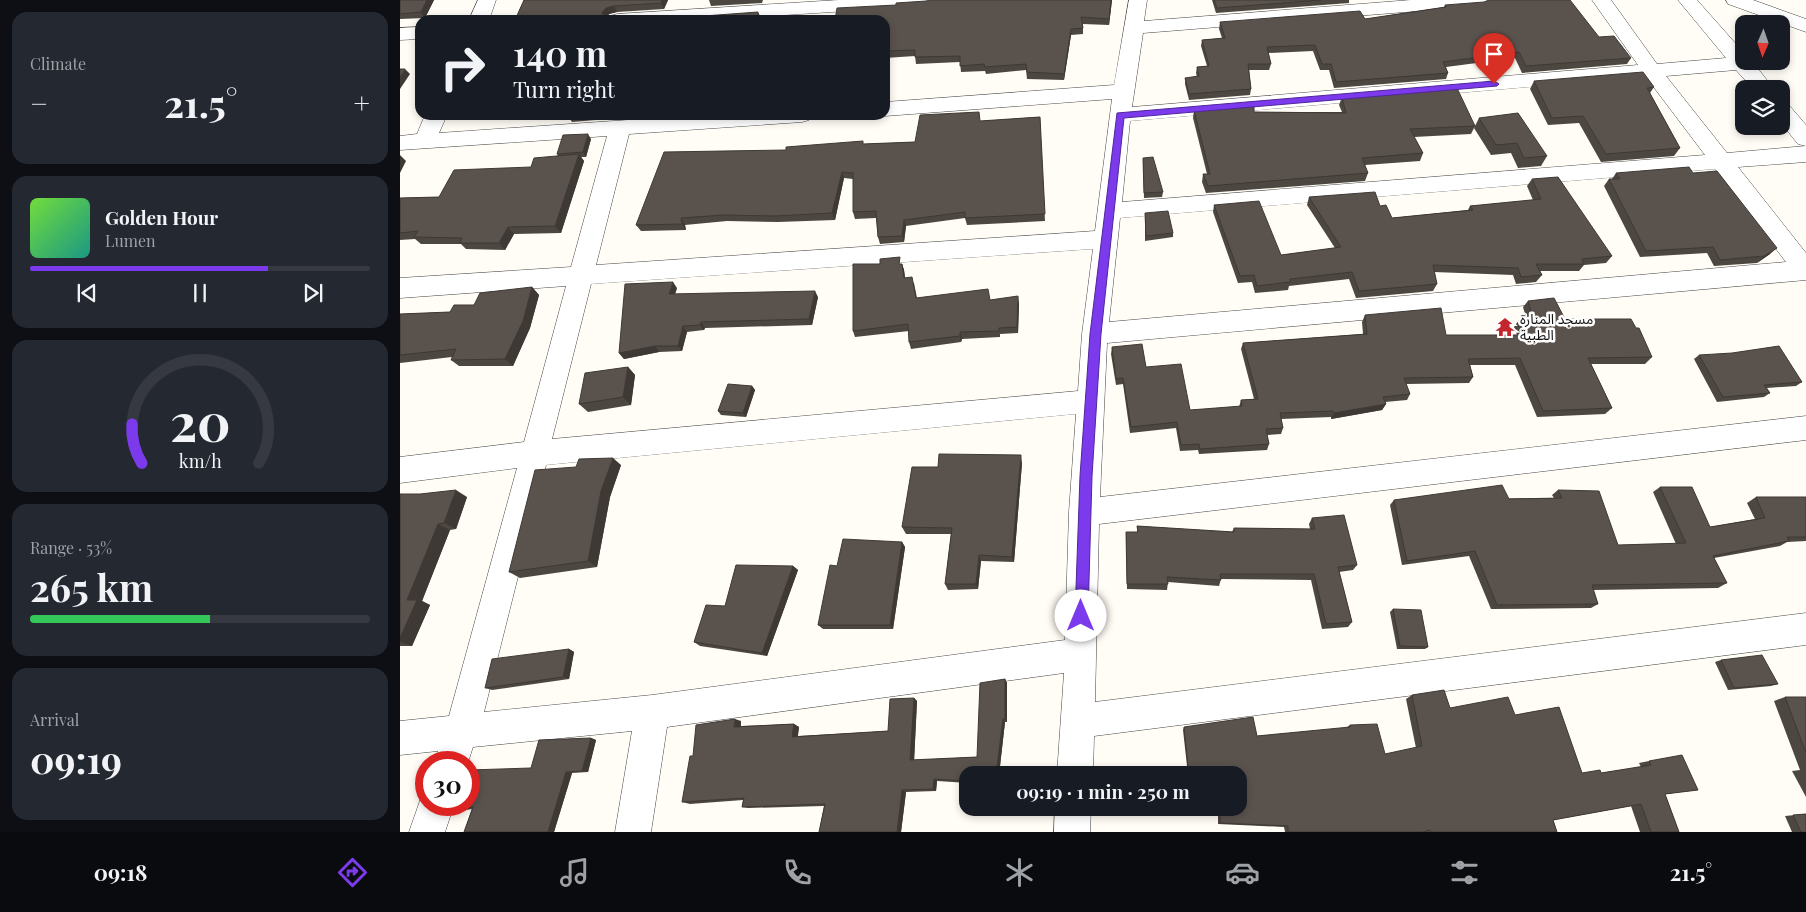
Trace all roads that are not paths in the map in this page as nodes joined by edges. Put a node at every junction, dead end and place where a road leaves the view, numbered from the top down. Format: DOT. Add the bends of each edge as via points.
graph roads {
  1 [pos="488,0"];
  2 [pos="926,0"];
  3 [pos="1138,0"];
  4 [pos="1481,0"];
  5 [pos="1601,0"];
  6 [pos="1687,0"];
  7 [pos="1735,0"];
  8 [pos="1396,3"];
  9 [pos="481,15"];
  10 [pos="694,15"];
  11 [pos="1806,26"];
  12 [pos="1133,28"];
  13 [pos="415,33"];
  14 [pos="400,34"];
  15 [pos="1735,54"];
  16 [pos="1735,64"];
  17 [pos="1749,70"];
  18 [pos="1652,71"];
  19 [pos="1757,80"];
  20 [pos="1122,103"];
  21 [pos="890,109"];
  22 [pos="434,120"];
  23 [pos="732,120"];
  24 [pos="1790,120"];
  25 [pos="620,128"];
  26 [pos="1806,139"];
  27 [pos="424,142"];
  28 [pos="400,143"];
  29 [pos="1806,154"];
  30 [pos="1721,161"];
  31 [pos="1109,211"];
  32 [pos="1105,239"];
  33 [pos="1806,270"];
  34 [pos="581,275"];
  35 [pos="400,288"];
  36 [pos="1096,334"];
  37 [pos="1092,400"];
  38 [pos="1806,428"];
  39 [pos="536,453"];
  40 [pos="400,470"];
  41 [pos="1084,512"];
  42 [pos="1806,629"];
  43 [pos="1081,654"];
  44 [pos="652,712"];
  45 [pos="1077,720"];
  46 [pos="462,731"];
  47 [pos="400,738"];
  48 [pos="455,751"];
  49 [pos="1075,766"];
  50 [pos="432,816"];
  51 [pos="1073,816"];
  52 [pos="427,832"];
  53 [pos="633,832"];
  54 [pos="1072,832"];
  1 -- 9 [label="street"];
  2 -- 10 [label="street"];
  3 -- 12 [label="street"];
  4 -- 8 [label="street"];
  5 -- 18 [label="street"];
  6 -- 15 [label="street"];
  7 -- 11 [label="street"];
  8 -- 12 [label="street"];
  12 -- 20 [label="street"];
  13 -- 14 [label="street"];
  16 -- 18 [label="street"];
  17 -- 19 [label="street"];
  18 -- 20 [label="street"];
  18 -- 30 [label="street"];
  20 -- 21 [label="street"];
  20 -- 31 [label="street"];
  22 -- 27 [label="street"];
  23 -- 25 [label="street"];
  24 -- 26 [label="street"];
  25 -- 27 [label="street"];
  25 -- 34 [label="street"];
  27 -- 28 [label="street"];
  29 -- 30 [label="street"];
  30 -- 31 [label="street"];
  30 -- 33 [label="street"];
  31 -- 32 [label="street"];
  32 -- 34 [label="street"];
  32 -- 36 [label="street"];
  33 -- 36 [label="street"];
  34 -- 35 [label="street"];
  34 -- 39 [label="street"];
  36 -- 37 [label="street"];
  37 -- 39 [label="street"];
  37 -- 41 [label="street"];
  38 -- 41 [label="street"];
  39 -- 40 [label="street"];
  39 -- 46 [label="street"];
  41 -- 43 [label="street"];
  42 -- 45 [label="street"];
  43 -- 44 [label="street"];
  43 -- 45 [label="street"];
  44 -- 46 [label="street"];
  44 -- 53 [label="street"];
  45 -- 49 [label="street"];
  46 -- 47 [label="street"];
  46 -- 48 [label="street"];
  50 -- 52 [label="street"];
  51 -- 54 [label="street"];
}
